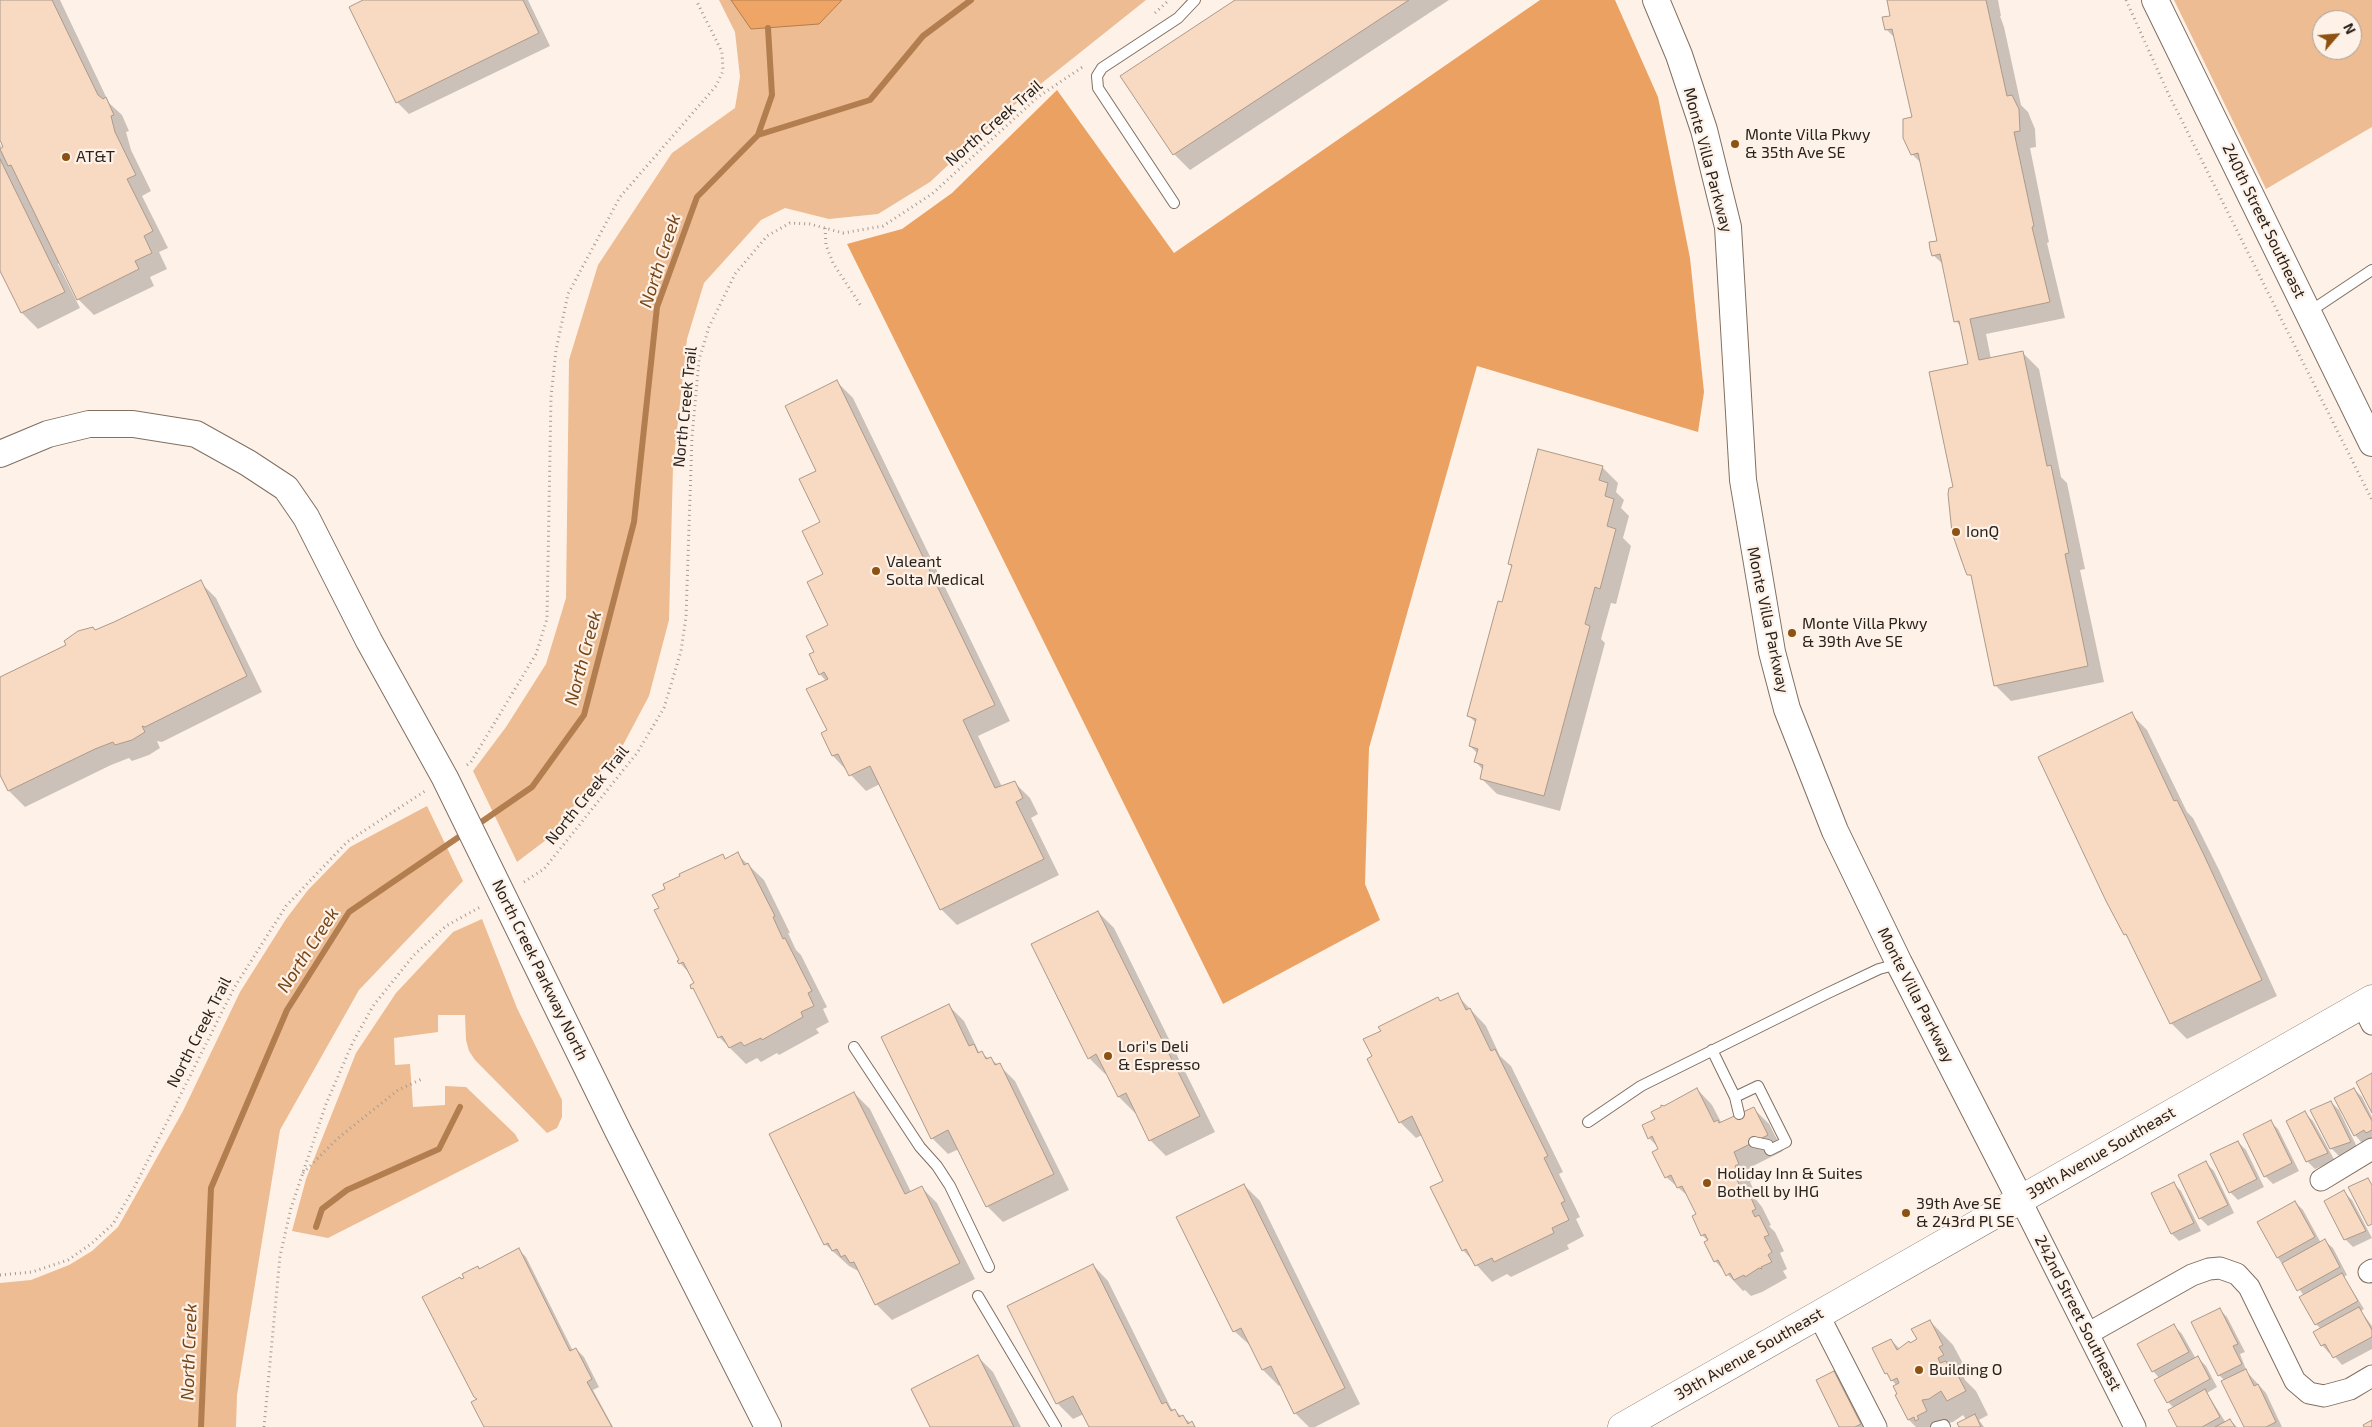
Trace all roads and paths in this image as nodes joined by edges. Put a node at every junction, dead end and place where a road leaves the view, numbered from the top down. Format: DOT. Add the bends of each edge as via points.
graph roads {
  1 [pos="696,0"];
  2 [pos="1169,0"];
  3 [pos="1195,0"];
  4 [pos="1656,0"];
  5 [pos="2126,0"];
  6 [pos="2155,0"];
  7 [pos="1149,18"];
  8 [pos="1087,64"];
  9 [pos="1174,203"];
  10 [pos="824,228"];
  11 [pos="2372,270"];
  12 [pos="861,306"];
  13 [pos="2308,312"];
  14 [pos="2372,443"];
  15 [pos="0,454"];
  16 [pos="2372,500"];
  17 [pos="466,764"];
  18 [pos="428,789"];
  19 [pos="524,882"];
  20 [pos="480,908"];
  21 [pos="1899,963"];
  22 [pos="2369,1009"];
  23 [pos="854,1046"];
  24 [pos="1712,1050"];
  25 [pos="422,1079"];
  26 [pos="1735,1097"];
  27 [pos="1739,1114"];
  28 [pos="1588,1122"];
  29 [pos="1754,1142"];
  30 [pos="2372,1149"];
  31 [pos="303,1174"];
  32 [pos="2321,1180"];
  33 [pos="2020,1199"];
  34 [pos="989,1267"];
  35 [pos="0,1276"];
  36 [pos="978,1296"];
  37 [pos="1818,1314"];
  38 [pos="2090,1333"];
  39 [pos="2372,1376"];
  40 [pos="264,1427"];
  41 [pos="768,1427"];
  42 [pos="1056,1427"];
  43 [pos="1622,1427"];
  44 [pos="1876,1427"];
  45 [pos="1936,1427"];
  46 [pos="1945,1427"];
  47 [pos="2135,1427"];
  1 -- 17 [label="path" via="722,52 724,71 716,86 620,197 568,294 556,350 551,397 548,619 536,654 471,762"];
  2 -- 7 [label="path"];
  3 -- 9 [label="lane" via="1178,18 1102,68 1097,76 1098,88"];
  4 -- 21 [label="street, Monte Villa Parkway" via="1679,54 1704,130 1728,227 1743,480 1772,652 1787,709 1835,831"];
  5 -- 16 [label="path" via="2168,93"];
  6 -- 13 [label="street, 240th Street Southeast"];
  8 -- 10 [label="path, North Creek Trail" via="1038,97 932,194 883,226 842,233"];
  10 -- 12 [label="path" via="833,264"];
  10 -- 19 [label="path, North Creek Trail" via="790,223 767,236 736,274 709,327 699,360 692,437 686,617 681,651 664,708 637,753 544,869"];
  11 -- 13 [label="lane"];
  13 -- 14 [label="street, 240th Street Southeast"];
  15 -- 41 [label="street, North Creek Parkway North" via="48,434 89,424 133,424 196,434 286,488 306,517 459,806"];
  18 -- 35 [label="path, North Creek Trail" via="347,842 286,906 234,988 113,1224 68,1260 32,1272"];
  20 -- 31 [label="path" via="446,926 414,955 373,1006 326,1104"];
  21 -- 24 [label="lane" via="1870,973"];
  21 -- 33 [label="street, Monte Villa Parkway"];
  22 -- 33 [label="main road, 39th Avenue Southeast"];
  23 -- 34 [label="lane" via="920,1147 950,1186"];
  24 -- 26 [label="lane"];
  24 -- 28 [label="lane" via="1641,1086"];
  25 -- 31 [label="path" via="398,1090 337,1138"];
  26 -- 27 [label="lane"];
  26 -- 29 [label="lane" via="1758,1086 1786,1142 1770,1150 1768,1145"];
  30 -- 32 [label="street"];
  31 -- 40 [label="path" via="280,1256"];
  33 -- 37 [label="main road, 39th Avenue Southeast"];
  33 -- 38 [label="street, 242nd Street Southeast"];
  36 -- 42 [label="lane"];
  37 -- 43 [label="main road, 39th Avenue Southeast"];
  37 -- 44 [label="street"];
  38 -- 39 [label="street" via="2192,1275 2220,1268 2237,1274 2249,1286 2296,1380 2309,1392 2324,1396 2343,1391"];
  38 -- 47 [label="street, 242nd Street Southeast"];
  45 -- 46 [label="lane"];
}
